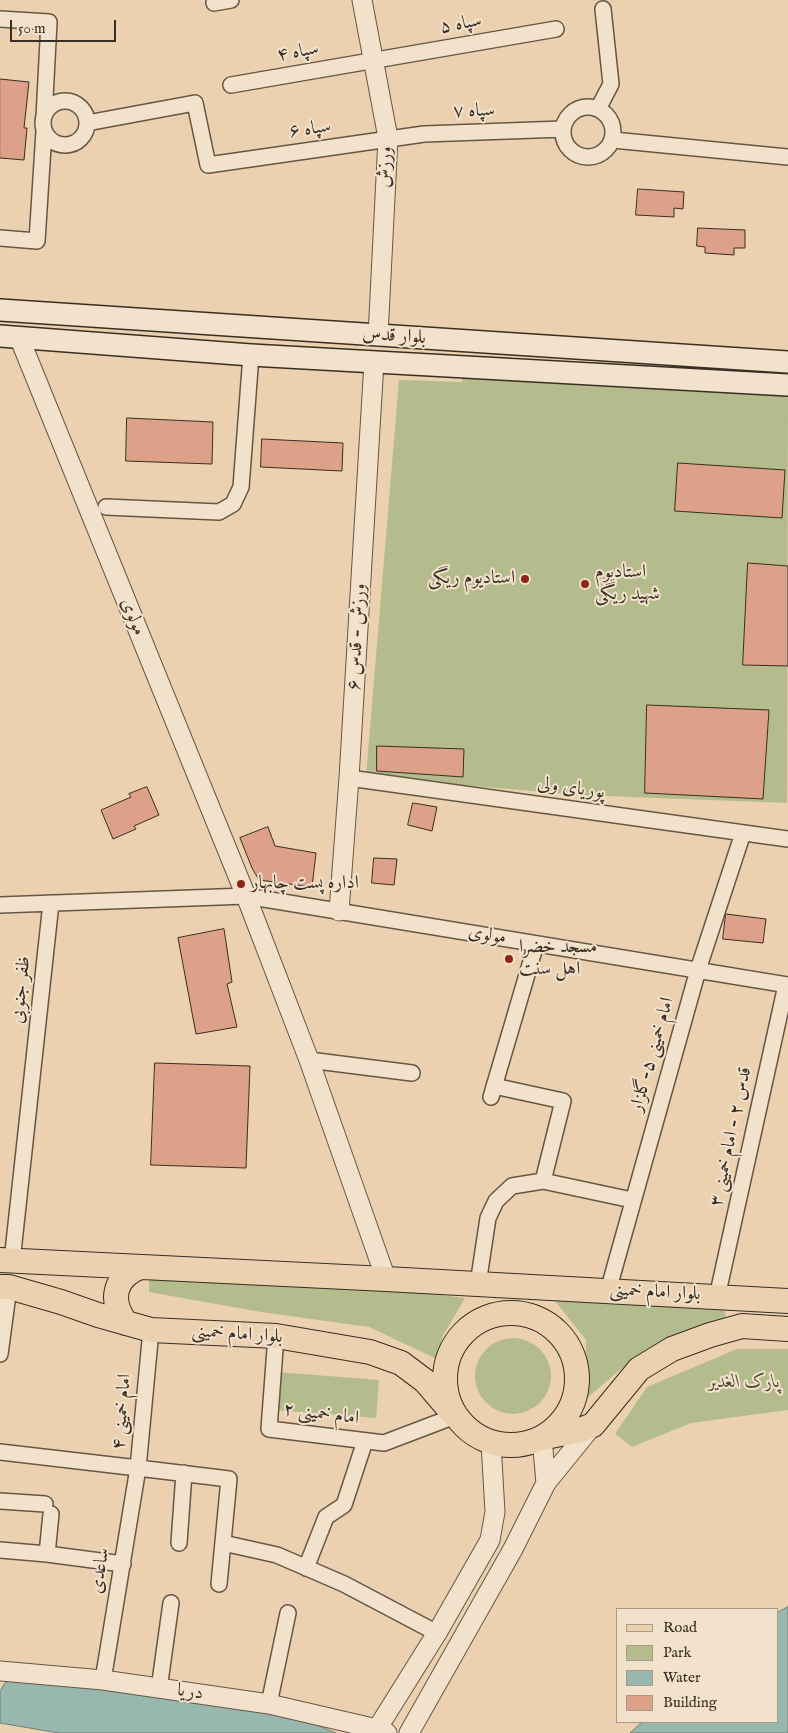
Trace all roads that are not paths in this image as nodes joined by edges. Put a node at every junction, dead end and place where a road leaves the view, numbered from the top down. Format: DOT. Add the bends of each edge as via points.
graph roads {
  1 [pos="231,0"];
  2 [pos="362,0"];
  3 [pos="214,4"];
  4 [pos="603,9"];
  5 [pos="0,20"];
  6 [pos="556,29"];
  7 [pos="373,60"];
  8 [pos="230,85"];
  9 [pos="598,109"];
  10 [pos="87,123"];
  11 [pos="44,124"];
  12 [pos="563,129"];
  13 [pos="388,138"];
  14 [pos="613,140"];
  15 [pos="788,157"];
  16 [pos="0,238"];
  17 [pos="10,311"];
  18 [pos="378,336"];
  19 [pos="10,337"];
  20 [pos="251,355"];
  21 [pos="374,362"];
  22 [pos="788,362"];
  23 [pos="788,385"];
  24 [pos="106,507"];
  25 [pos="349,778"];
  26 [pos="744,833"];
  27 [pos="788,839"];
  28 [pos="246,896"];
  29 [pos="51,903"];
  30 [pos="0,905"];
  31 [pos="339,911"];
  32 [pos="536,944"];
  33 [pos="698,970"];
  34 [pos="787,985"];
  35 [pos="309,1060"];
  36 [pos="412,1072"];
  37 [pos="543,1181"];
  38 [pos="632,1200"];
  39 [pos="6,1261"];
  40 [pos="140,1267"];
  41 [pos="386,1279"];
  42 [pos="478,1284"];
  43 [pos="522,1286"];
  44 [pos="5,1287"];
  45 [pos="608,1290"];
  46 [pos="718,1297"];
  47 [pos="742,1298"];
  48 [pos="788,1301"];
  49 [pos="509,1312"];
  50 [pos="126,1323"];
  51 [pos="742,1326"];
  52 [pos="788,1329"];
  53 [pos="151,1330"];
  54 [pos="276,1336"];
  55 [pos="0,1354"];
  56 [pos="455,1416"];
  57 [pos="593,1425"];
  58 [pos="542,1438"];
  59 [pos="366,1441"];
  60 [pos="491,1443"];
  61 [pos="0,1452"];
  62 [pos="138,1468"];
  63 [pos="184,1473"];
  64 [pos="546,1483"];
  65 [pos="0,1501"];
  66 [pos="490,1540"];
  67 [pos="179,1543"];
  68 [pos="223,1543"];
  69 [pos="514,1549"];
  70 [pos="0,1550"];
  71 [pos="46,1554"];
  72 [pos="123,1564"];
  73 [pos="306,1568"];
  74 [pos="219,1584"];
  75 [pos="171,1603"];
  76 [pos="288,1613"];
  77 [pos="437,1633"];
  78 [pos="0,1670"];
  79 [pos="103,1680"];
  80 [pos="159,1689"];
  81 [pos="269,1704"];
  82 [pos="382,1731"];
  83 [pos="409,1733"];
  1 -- 3 [label="street"];
  2 -- 7 [label="street, ورزش"];
  4 -- 9 [label="street" via="611,84"];
  5 -- 11 [label="street" via="49,22"];
  6 -- 7 [label="street, سپاه ۵"];
  7 -- 8 [label="street, سپاه ۴"];
  7 -- 13 [label="street, ورزش"];
  9 -- 12 [label="street" via="575,110"];
  9 -- 14 [label="street" via="611,121"];
  10 -- 11 [label="street" via="83,136 72,144 52,141"];
  10 -- 11 [label="street" via="82,110 71,102 57,103 47,111"];
  10 -- 13 [label="street, سپاه ۶" via="195,103 208,165"];
  11 -- 16 [label="street" via="37,241"];
  12 -- 13 [label="street, سپاه ۷"];
  12 -- 14 [label="street" via="563,137 570,150 583,157 598,156 610,147"];
  13 -- 18 [label="street, ورزش"];
  14 -- 15 [label="street"];
  17 -- 18 [label="main road, بلوار قدس"];
  17 -- 19 [label="main road"];
  18 -- 21 [label="main road"];
  18 -- 22 [label="main road, بلوار قدس"];
  19 -- 20 [label="main road, بلوار قدس"];
  19 -- 28 [label="street, مولوی"];
  20 -- 21 [label="main road, بلوار قدس"];
  20 -- 24 [label="street" via="242,487 234,504 219,512"];
  21 -- 23 [label="main road, بلوار قدس"];
  21 -- 25 [label="street, ورزش - قدس ۶"];
  25 -- 26 [label="street, پوریای ولی"];
  25 -- 31 [label="street, ورزش - قدس ۶"];
  26 -- 27 [label="street, پوریای ولی"];
  26 -- 33 [label="street, امام خمینی ۵-گلزار"];
  28 -- 29 [label="street, مولوی"];
  28 -- 31 [label="street, مولوی"];
  28 -- 35 [label="street, مولوی"];
  29 -- 30 [label="street, مولوی"];
  29 -- 39 [label="street, ظفر جنوبی"];
  31 -- 32 [label="street, مولوی"];
  32 -- 33 [label="street, مولوی"];
  32 -- 37 [label="street" via="493,1092 563,1102"];
  33 -- 34 [label="street, مولوی"];
  33 -- 38 [label="street, امام خمینی ۵-گلزار"];
  34 -- 46 [label="street, قدس ۲ - امام خمینی ۳"];
  35 -- 36 [label="street"];
  35 -- 41 [label="street, مولوی"];
  37 -- 38 [label="street"];
  37 -- 42 [label="street" via="512,1186 496,1201 488,1218"];
  38 -- 45 [label="street, امام خمینی ۵-گلزار"];
  39 -- 40 [label="main road, بلوار امام خمینی"];
  39 -- 44 [label="main road"];
  40 -- 41 [label="main road, بلوار امام خمینی"];
  40 -- 50 [label="main road" via="127,1274 116,1292 117,1309"];
  41 -- 42 [label="main road, بلوار امام خمینی"];
  42 -- 43 [label="main road, بلوار امام خمینی"];
  42 -- 49 [label="main road"];
  43 -- 45 [label="main road, بلوار امام خمینی"];
  43 -- 49 [label="main road"];
  44 -- 50 [label="main road, بلوار امام خمینی"];
  44 -- 55 [label="street"];
  45 -- 46 [label="main road, بلوار امام خمینی"];
  46 -- 47 [label="main road, بلوار امام خمینی"];
  47 -- 48 [label="main road, بلوار امام خمینی"];
  47 -- 51 [label="main road"];
  49 -- 56 [label="main road" via="479,1321 455,1342 444,1371 444,1387"];
  49 -- 58 [label="main road" via="542,1320 567,1343 574,1358 578,1374 577,1391 571,1407 562,1422"];
  50 -- 53 [label="main road, بلوار امام خمینی"];
  51 -- 52 [label="main road"];
  51 -- 57 [label="main road" via="672,1349 639,1369"];
  53 -- 54 [label="main road, بلوار امام خمینی"];
  53 -- 62 [label="street, امام خمینی ۴"];
  54 -- 56 [label="main road, بلوار امام خمینی" via="370,1352 401,1363 425,1381"];
  54 -- 59 [label="street, امام خمینی ۲" via="269,1429"];
  56 -- 59 [label="street, امام خمینی ۲" via="384,1443"];
  56 -- 60 [label="main road" via="471,1432"];
  57 -- 58 [label="main road"];
  57 -- 64 [label="street"];
  58 -- 60 [label="main road" via="508,1446"];
  58 -- 64 [label="street"];
  59 -- 73 [label="street" via="344,1505 326,1517"];
  60 -- 66 [label="street" via="495,1512"];
  61 -- 62 [label="street"];
  62 -- 63 [label="street, امام خمینی ۴"];
  62 -- 72 [label="street, ساعدی"];
  63 -- 67 [label="street"];
  63 -- 68 [label="street, امام خمینی ۴" via="229,1479"];
  64 -- 69 [label="street"];
  65 -- 71 [label="street" via="48,1509"];
  66 -- 69 [label="street" via="508,1536"];
  66 -- 77 [label="street"];
  68 -- 73 [label="street" via="277,1555"];
  68 -- 74 [label="street"];
  69 -- 83 [label="street"];
  70 -- 71 [label="street"];
  71 -- 72 [label="street"];
  72 -- 79 [label="street, ساعدی"];
  73 -- 77 [label="street" via="344,1584"];
  75 -- 80 [label="street"];
  76 -- 81 [label="street"];
  77 -- 82 [label="street"];
  78 -- 79 [label="street, دریا"];
  79 -- 80 [label="street, دریا"];
  80 -- 81 [label="street, دریا"];
  81 -- 82 [label="street, دریا"];
}
